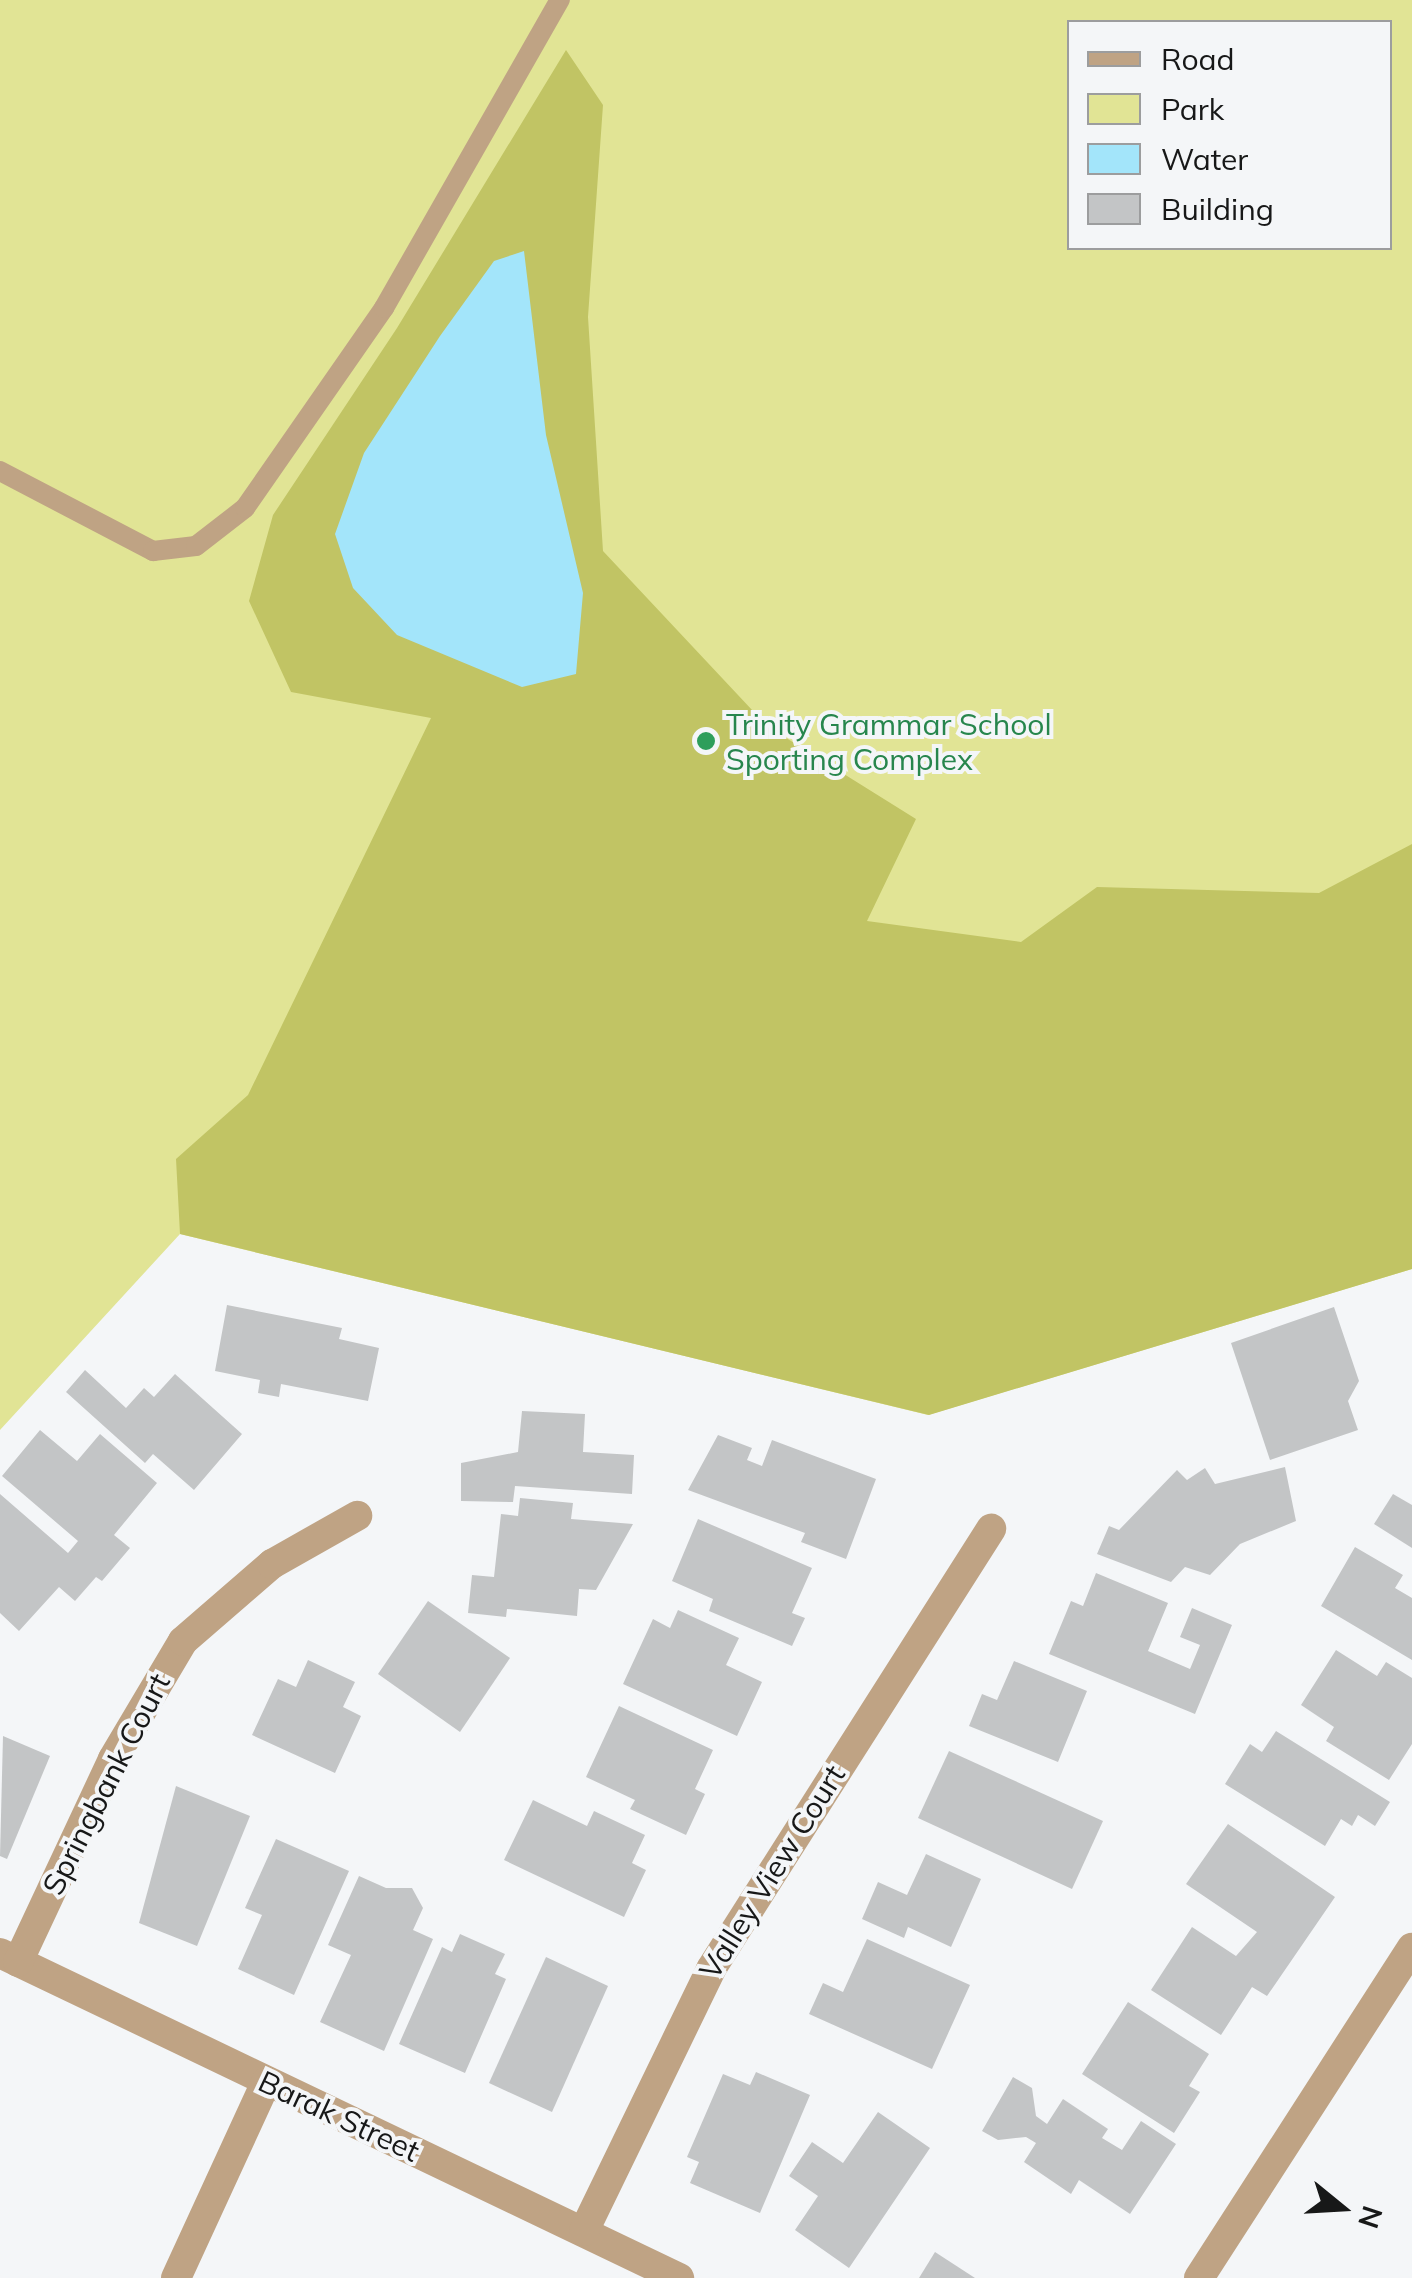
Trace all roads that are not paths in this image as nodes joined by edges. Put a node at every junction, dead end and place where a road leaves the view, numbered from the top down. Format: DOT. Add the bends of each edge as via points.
graph roads {
  1 [pos="560,0"];
  2 [pos="0,472"];
  3 [pos="358,1516"];
  4 [pos="992,1530"];
  5 [pos="1412,1948"];
  6 [pos="9,1958"];
  7 [pos="266,2082"];
  8 [pos="584,2231"];
  9 [pos="176,2278"];
  10 [pos="679,2278"];
  11 [pos="1199,2278"];
  1 -- 2 [label="lane" via="384,308 245,508 196,546 153,551"];
  3 -- 6 [label="street, Springbank Court" via="272,1564 183,1640"];
  4 -- 8 [label="street, Valley View Court" via="711,1969"];
  5 -- 11 [label="street"];
  6 -- 7 [label="street, Barak Street"];
  7 -- 8 [label="street, Barak Street"];
  7 -- 9 [label="street"];
  8 -- 10 [label="street, Barak Street"];
}
